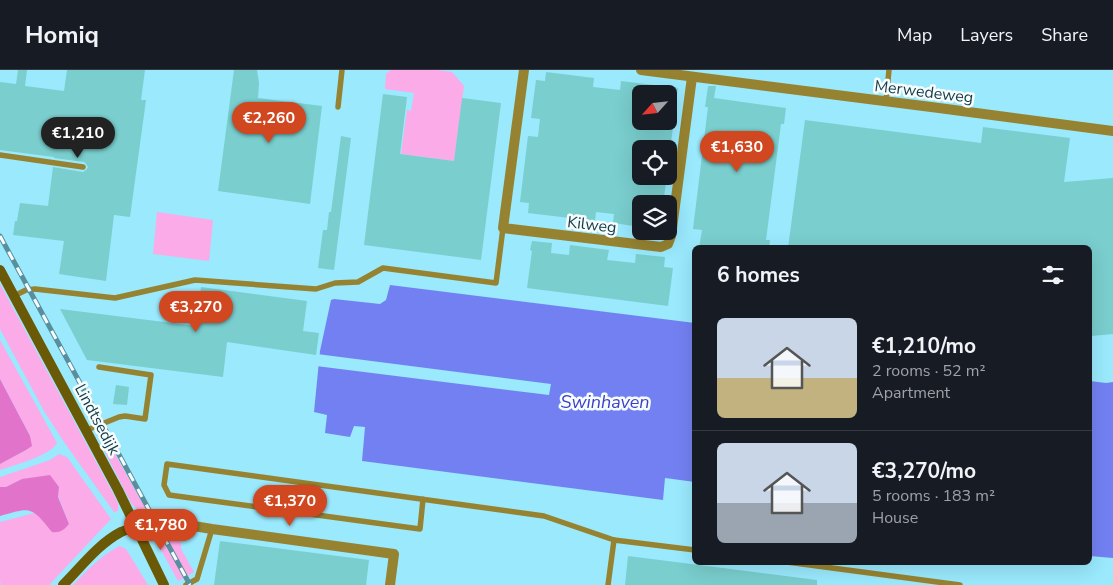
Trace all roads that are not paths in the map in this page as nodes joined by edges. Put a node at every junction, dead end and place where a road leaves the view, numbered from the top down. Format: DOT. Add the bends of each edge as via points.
graph roads {
  1 [pos="342,70"];
  2 [pos="524,70"];
  3 [pos="641,70"];
  4 [pos="889,70"];
  5 [pos="692,77"];
  6 [pos="886,101"];
  7 [pos="338,107"];
  8 [pos="1113,131"];
  9 [pos="0,155"];
  10 [pos="84,166"];
  11 [pos="503,228"];
  12 [pos="0,270"];
  13 [pos="14,296"];
  14 [pos="99,367"];
  15 [pos="87,430"];
  16 [pos="423,499"];
  17 [pos="136,527"];
  18 [pos="212,529"];
  19 [pos="614,540"];
  20 [pos="692,550"];
  21 [pos="810,565"];
  22 [pos="199,582"];
  23 [pos="63,585"];
  24 [pos="164,585"];
  25 [pos="186,585"];
  26 [pos="390,585"];
  27 [pos="608,585"];
  28 [pos="960,585"];
  1 -- 7 [label="lane"];
  2 -- 11 [label="street"];
  3 -- 5 [label="street, Merwedeweg"];
  4 -- 6 [label="lane"];
  5 -- 6 [label="street, Merwedeweg"];
  5 -- 11 [label="street, Kilweg" via="668,244 661,247"];
  6 -- 8 [label="street, Merwedeweg"];
  9 -- 10 [label="lane"];
  11 -- 13 [label="lane" via="496,283 383,268 358,282 335,283 316,289 195,280 115,298 35,288"];
  12 -- 13 [label="main road, Lindtsedijk"];
  13 -- 15 [label="main road, Lindtsedijk"];
  14 -- 15 [label="lane" via="151,375 145,419 119,417"];
  15 -- 17 [label="main road, Lindtsedijk"];
  16 -- 16 [label="lane" via="420,529 169,495 164,485 167,464"];
  16 -- 19 [label="lane" via="544,516"];
  17 -- 18 [label="street" via="168,523"];
  17 -- 23 [label="main road" via="110,539"];
  17 -- 24 [label="main road, Lindtsedijk"];
  18 -- 22 [label="lane"];
  18 -- 26 [label="street" via="394,554"];
  19 -- 20 [label="lane"];
  19 -- 27 [label="lane"];
  21 -- 28 [label="lane"];
  22 -- 25 [label="lane"];
}
